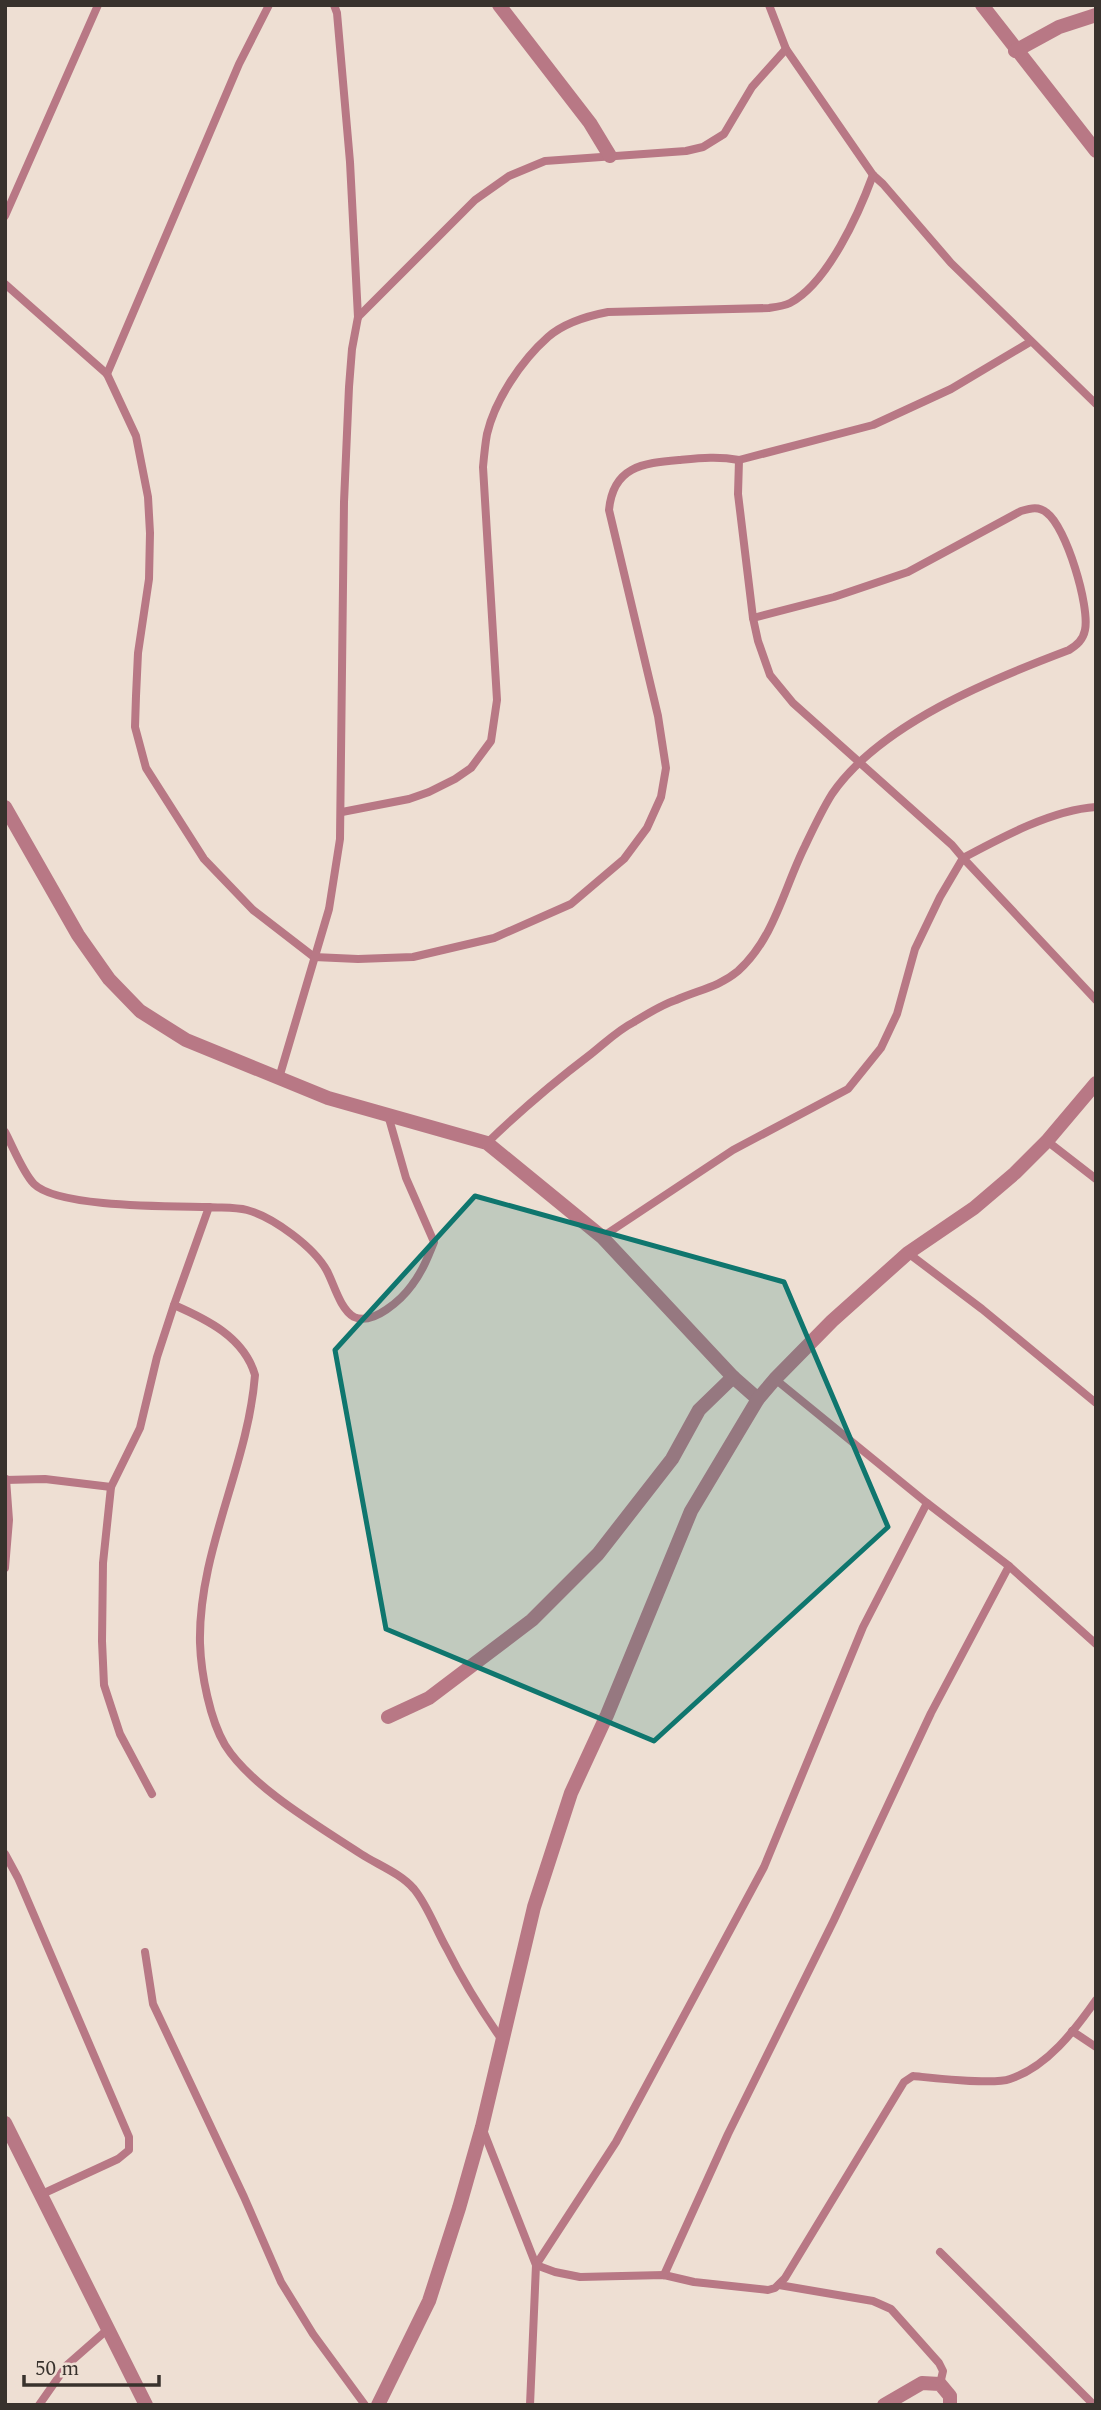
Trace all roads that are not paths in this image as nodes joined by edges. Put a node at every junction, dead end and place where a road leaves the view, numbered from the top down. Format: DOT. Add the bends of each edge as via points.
graph roads {
  1 [pos="97,5"];
  2 [pos="269,5"];
  3 [pos="334,5"];
  4 [pos="499,5"];
  5 [pos="769,5"];
  6 [pos="982,5"];
  7 [pos="1096,15"];
  8 [pos="786,49"];
  9 [pos="1015,51"];
  10 [pos="1096,151"];
  11 [pos="610,156"];
  12 [pos="873,175"];
  13 [pos="5,216"];
  14 [pos="5,284"];
  15 [pos="358,317"];
  16 [pos="1030,342"];
  17 [pos="107,374"];
  18 [pos="1096,404"];
  19 [pos="738,460"];
  20 [pos="753,618"];
  21 [pos="861,762"];
  22 [pos="5,807"];
  23 [pos="1096,807"];
  24 [pos="342,813"];
  25 [pos="963,858"];
  26 [pos="314,957"];
  27 [pos="1096,1000"];
  28 [pos="279,1078"];
  29 [pos="1096,1083"];
  30 [pos="388,1115"];
  31 [pos="5,1132"];
  32 [pos="1047,1141"];
  33 [pos="486,1143"];
  34 [pos="1096,1179"];
  35 [pos="209,1207"];
  36 [pos="602,1237"];
  37 [pos="908,1253"];
  38 [pos="173,1305"];
  39 [pos="733,1377"];
  40 [pos="775,1379"];
  41 [pos="758,1399"];
  42 [pos="1096,1403"];
  43 [pos="6,1479"];
  44 [pos="111,1487"];
  45 [pos="927,1503"];
  46 [pos="1009,1566"];
  47 [pos="5,1568"];
  48 [pos="1096,1644"];
  49 [pos="387,1717"];
  50 [pos="152,1794"];
  51 [pos="5,1854"];
  52 [pos="145,1952"];
  53 [pos="1096,2000"];
  54 [pos="1072,2031"];
  55 [pos="503,2042"];
  56 [pos="1096,2047"];
  57 [pos="5,2123"];
  58 [pos="482,2127"];
  59 [pos="40,2195"];
  60 [pos="940,2252"];
  61 [pos="536,2265"];
  62 [pos="663,2275"];
  63 [pos="779,2285"];
  64 [pos="108,2329"];
  65 [pos="940,2384"];
  66 [pos="38,2405"];
  67 [pos="146,2405"];
  68 [pos="365,2405"];
  69 [pos="378,2405"];
  70 [pos="530,2405"];
  71 [pos="884,2405"];
  72 [pos="950,2405"];
  73 [pos="1094,2405"];
  1 -- 13 [label="lane"];
  2 -- 17 [label="lane" via="239,64"];
  3 -- 15 [label="lane" via="350,162"];
  4 -- 11 [label="street"];
  5 -- 8 [label="lane"];
  6 -- 9 [label="street"];
  7 -- 9 [label="street" via="1059,27"];
  8 -- 11 [label="lane" via="752,87 718,138 685,151"];
  8 -- 12 [label="lane"];
  9 -- 10 [label="street"];
  11 -- 15 [label="lane" via="545,161 509,176 475,200"];
  12 -- 16 [label="lane"];
  12 -- 24 [label="lane" via="834,257 791,302 769,308 608,312 583,317 549,336 525,362 502,397 487,433 483,467 497,700 491,741 471,768 429,792"];
  14 -- 17 [label="lane"];
  15 -- 24 [label="lane" via="349,387 344,502"];
  16 -- 18 [label="lane"];
  16 -- 19 [label="lane" via="951,389 873,425"];
  17 -- 26 [label="lane" via="136,436 148,497 149,579 135,696 135,727 146,768 204,859 253,910"];
  19 -- 20 [label="lane"];
  19 -- 26 [label="lane" via="718,456 636,466 610,496 609,510 667,768 647,828 625,859 571,904 494,938 412,957"];
  20 -- 21 [label="lane" via="770,675 793,703"];
  20 -- 21 [label="lane" via="908,572 1021,511 1039,508 1054,519 1072,555 1086,618 1081,641 961,696 898,732"];
  21 -- 25 [label="lane"];
  21 -- 33 [label="lane" via="832,794 783,901 756,952 740,969 725,981 630,1024 521,1109"];
  22 -- 28 [label="street" via="78,934 109,979 140,1011 186,1040"];
  23 -- 25 [label="lane" via="1014,831"];
  24 -- 26 [label="lane" via="329,909"];
  25 -- 27 [label="lane"];
  25 -- 36 [label="lane" via="915,949 897,1014 881,1048 848,1089 733,1150"];
  26 -- 28 [label="lane"];
  28 -- 30 [label="street"];
  29 -- 32 [label="street"];
  30 -- 33 [label="street"];
  30 -- 35 [label="lane" via="406,1178 434,1242 413,1284 374,1317 350,1314 326,1268 306,1246 275,1224 247,1210"];
  31 -- 35 [label="lane" via="32,1183 53,1195 111,1203"];
  32 -- 34 [label="lane"];
  32 -- 37 [label="street" via="974,1208"];
  33 -- 36 [label="street"];
  35 -- 38 [label="lane"];
  36 -- 39 [label="street"];
  37 -- 40 [label="street"];
  37 -- 42 [label="lane"];
  38 -- 44 [label="lane" via="140,1427"];
  38 -- 55 [label="lane" via="228,1335 244,1352 255,1375 202,1611 200,1644 211,1713 226,1746 253,1777 414,1890 470,1994"];
  39 -- 41 [label="street"];
  39 -- 49 [label="street" via="699,1410 671,1459 598,1554 532,1620 429,1698"];
  40 -- 41 [label="street"];
  40 -- 45 [label="lane"];
  41 -- 55 [label="street" via="691,1511 571,1793 534,1907"];
  43 -- 44 [label="lane"];
  43 -- 47 [label="lane"];
  44 -- 50 [label="lane" via="103,1563 104,1685 120,1734"];
  45 -- 46 [label="lane"];
  45 -- 61 [label="lane" via="863,1627 764,1867 616,2142"];
  46 -- 48 [label="lane"];
  46 -- 62 [label="lane" via="931,1713"];
  51 -- 59 [label="lane" via="129,2137 129,2150 118,2159"];
  52 -- 68 [label="lane" via="153,2004 281,2282"];
  53 -- 54 [label="lane"];
  54 -- 56 [label="lane"];
  54 -- 63 [label="lane" via="1040,2063 1009,2080 913,2076 906,2080"];
  55 -- 58 [label="street"];
  57 -- 59 [label="street"];
  58 -- 61 [label="lane"];
  58 -- 69 [label="street" via="429,2301"];
  59 -- 64 [label="street"];
  60 -- 73 [label="lane"];
  61 -- 62 [label="lane" via="580,2277"];
  61 -- 70 [label="lane"];
  62 -- 63 [label="lane" via="768,2290"];
  63 -- 65 [label="lane" via="873,2301 891,2309 939,2362 943,2371"];
  64 -- 66 [label="lane" via="67,2365"];
  64 -- 67 [label="street"];
  65 -- 71 [label="street" via="922,2383"];
  65 -- 72 [label="street" via="950,2396"];
}
